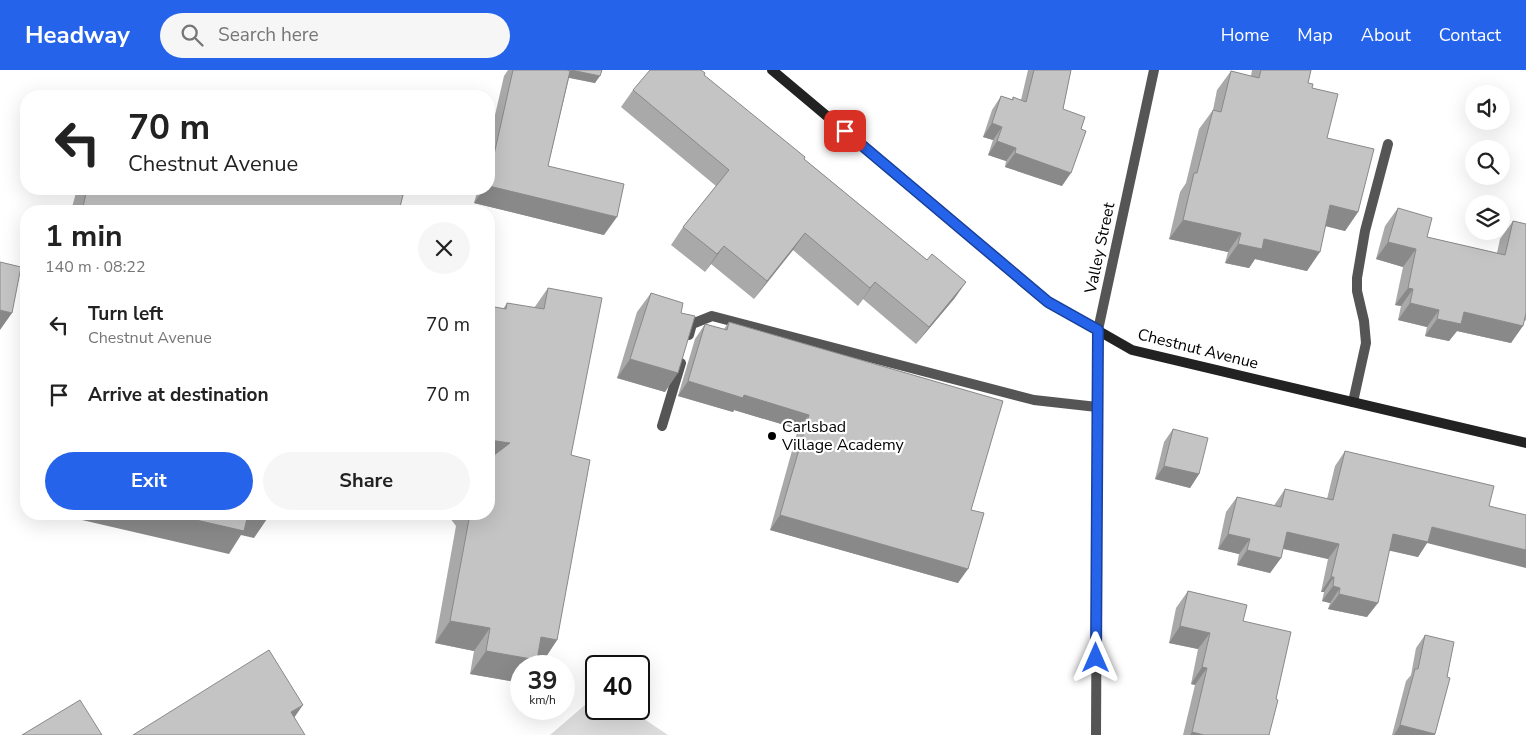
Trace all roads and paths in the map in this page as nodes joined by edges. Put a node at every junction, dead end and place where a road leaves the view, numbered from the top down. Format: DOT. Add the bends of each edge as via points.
graph roads {
  1 [pos="772,70"];
  2 [pos="1154,70"];
  3 [pos="1388,144"];
  4 [pos="1098,330"];
  5 [pos="1353,402"];
  6 [pos="1097,407"];
  7 [pos="662,426"];
  8 [pos="1526,443"];
  9 [pos="1096,735"];
  1 -- 4 [label="main road, Chestnut Avenue" via="1048,302"];
  2 -- 4 [label="street, Valley Street"];
  3 -- 5 [label="street" via="1356,278 1366,343"];
  4 -- 5 [label="main road, Chestnut Avenue" via="1132,350"];
  4 -- 6 [label="street, Valley Street"];
  5 -- 8 [label="main road, Chestnut Avenue"];
  6 -- 7 [label="street" via="1034,400 712,316 692,324"];
  6 -- 9 [label="street, Valley Street"];
}
